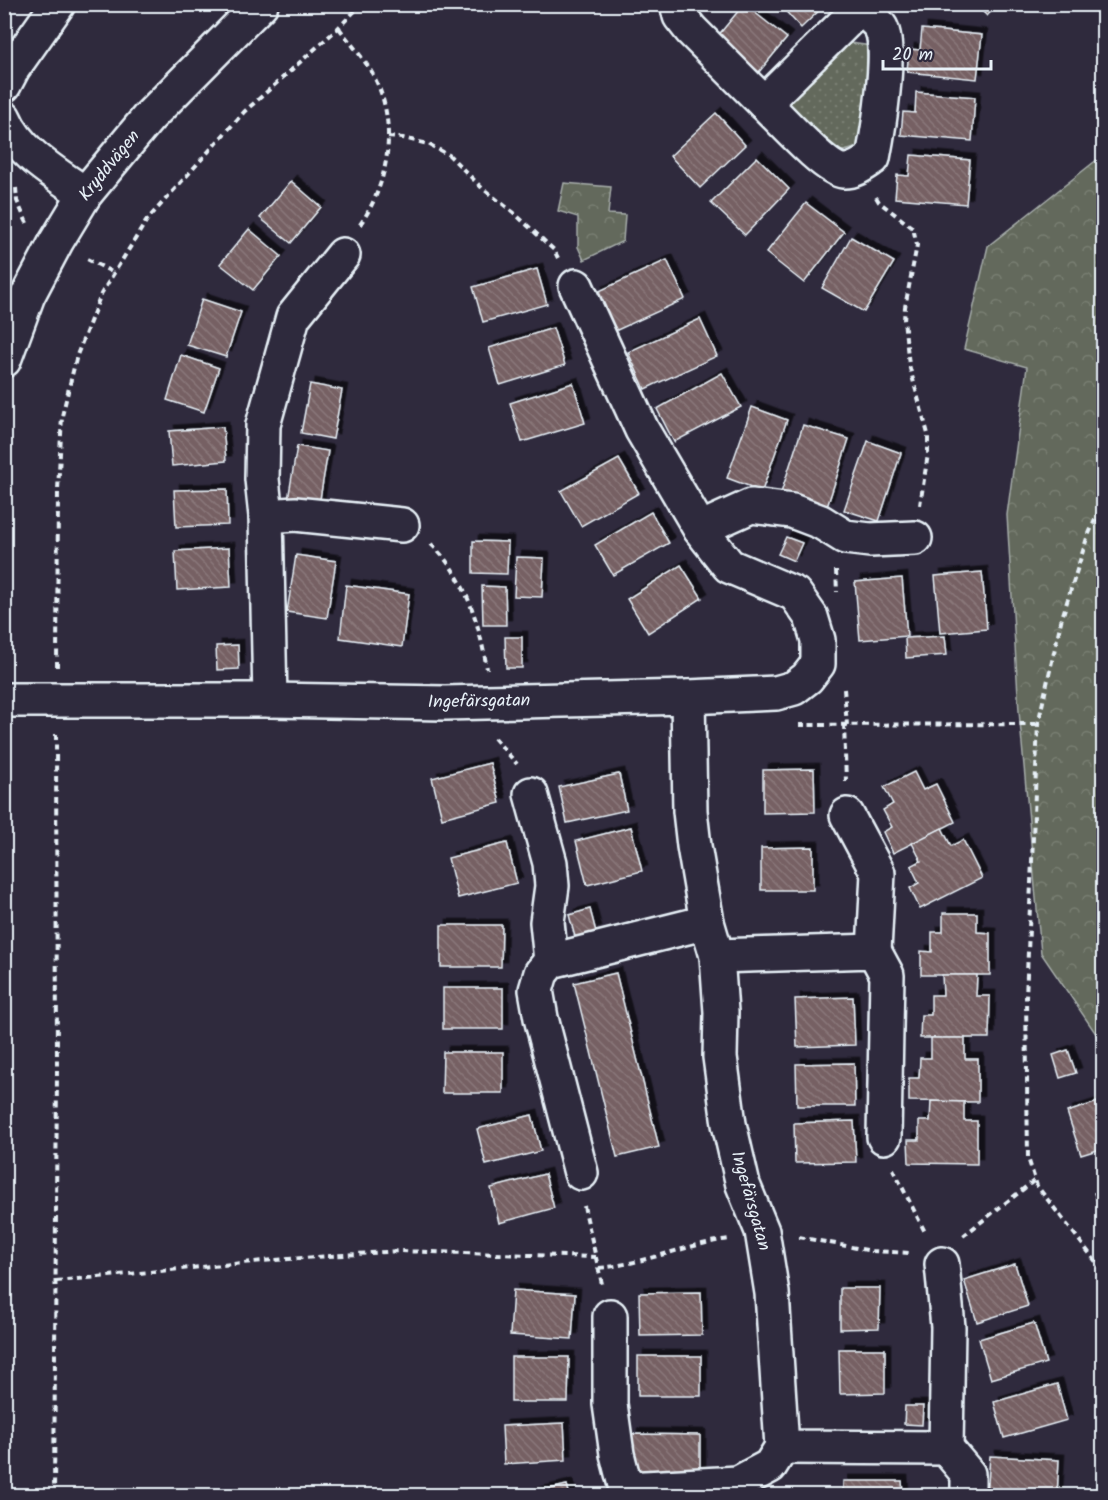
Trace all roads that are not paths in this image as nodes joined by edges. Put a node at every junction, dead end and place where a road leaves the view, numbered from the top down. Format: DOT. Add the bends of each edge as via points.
graph roads {
  1 [pos="58,4"];
  2 [pos="261,4"];
  3 [pos="677,4"];
  4 [pos="862,6"];
  5 [pos="4,85"];
  6 [pos="764,103"];
  7 [pos="4,118"];
  8 [pos="85,194"];
  9 [pos="343,255"];
  10 [pos="576,286"];
  11 [pos="4,360"];
  12 [pos="266,516"];
  13 [pos="402,525"];
  14 [pos="700,529"];
  15 [pos="915,538"];
  16 [pos="688,697"];
  17 [pos="4,700"];
  18 [pos="270,700"];
  19 [pos="531,794"];
  20 [pos="847,815"];
  21 [pos="708,922"];
  22 [pos="874,951"];
  23 [pos="717,956"];
  24 [pos="551,961"];
  25 [pos="884,1137"];
  26 [pos="581,1173"];
  27 [pos="939,1259"];
  28 [pos="610,1316"];
  29 [pos="782,1447"];
  30 [pos="945,1448"];
  31 [pos="627,1492"];
  32 [pos="968,1496"];
  1 -- 5 [label="street"];
  2 -- 8 [label="street, Kryddvägen" via="148,118"];
  3 -- 6 [label="street" via="680,16 691,30"];
  4 -- 6 [label="street"];
  4 -- 6 [label="street" via="880,28 885,50 873,158 858,168 842,171 828,164"];
  7 -- 8 [label="street" via="10,132 29,153"];
  8 -- 11 [label="street, Kryddvägen" via="28,295"];
  9 -- 12 [label="street" via="293,317 263,425"];
  10 -- 14 [label="street, Ingefärsgatan" via="642,430"];
  12 -- 13 [label="street" via="295,514"];
  12 -- 18 [label="street"];
  14 -- 15 [label="street" via="752,506 792,511 845,537"];
  14 -- 16 [label="street, Ingefärsgatan" via="729,566 795,594 816,632 818,664 794,688 776,693"];
  16 -- 18 [label="street, Ingefärsgatan" via="445,703"];
  16 -- 21 [label="street, Ingefärsgatan" via="690,811"];
  17 -- 18 [label="street, Ingefärsgatan"];
  19 -- 24 [label="street" via="550,863 552,886 546,922"];
  20 -- 22 [label="street" via="878,873"];
  21 -- 23 [label="street, Ingefärsgatan"];
  21 -- 24 [label="street"];
  22 -- 23 [label="street"];
  22 -- 25 [label="street" via="887,975"];
  23 -- 29 [label="street, Ingefärsgatan" via="720,1057 729,1124 743,1185 763,1234 772,1293"];
  24 -- 26 [label="street" via="541,973 536,990"];
  27 -- 30 [label="street" via="948,1327"];
  28 -- 31 [label="street" via="610,1404"];
  29 -- 30 [label="street"];
  29 -- 31 [label="street" via="770,1466 738,1483"];
  30 -- 32 [label="street" via="968,1474"];
}
